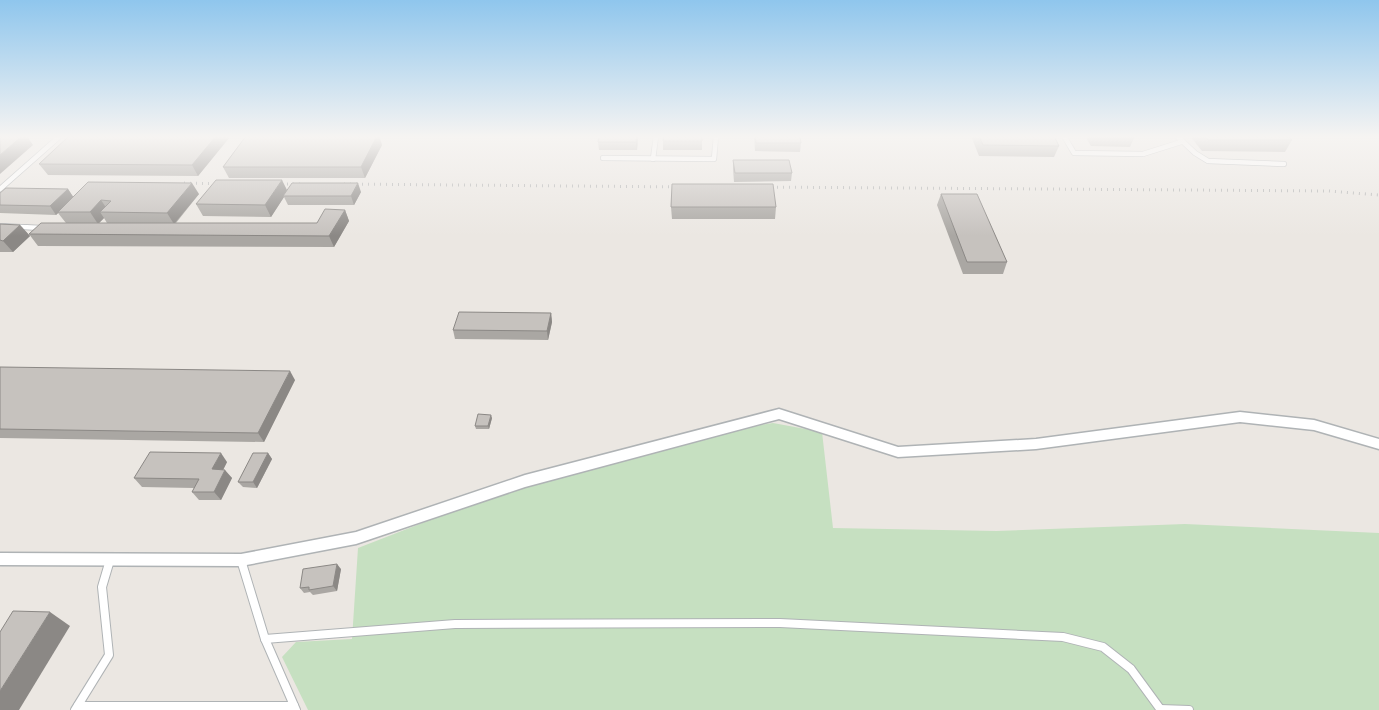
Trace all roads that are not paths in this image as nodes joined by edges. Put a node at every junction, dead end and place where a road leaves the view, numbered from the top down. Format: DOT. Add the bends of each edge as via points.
graph roads {
  1 [pos="22,169"];
  2 [pos="0,188"];
  3 [pos="0,226"];
  4 [pos="45,228"];
  5 [pos="1379,444"];
  6 [pos="0,559"];
  7 [pos="110,560"];
  8 [pos="241,560"];
  9 [pos="265,640"];
  10 [pos="76,708"];
  11 [pos="295,708"];
  12 [pos="1160,709"];
  13 [pos="1189,710"];
  1 -- 2 [label="lane"];
  3 -- 4 [label="lane"];
  5 -- 8 [label="street" via="1314,425 1240,417 1036,444 898,452 779,414 525,481 356,538"];
  6 -- 7 [label="street"];
  7 -- 8 [label="street"];
  7 -- 10 [label="lane" via="102,587 109,655"];
  8 -- 9 [label="lane"];
  9 -- 11 [label="lane"];
  9 -- 12 [label="lane" via="454,624 760,623 1063,637 1103,647 1131,669"];
  10 -- 11 [label="lane"];
  12 -- 13 [label="lane"];
}
